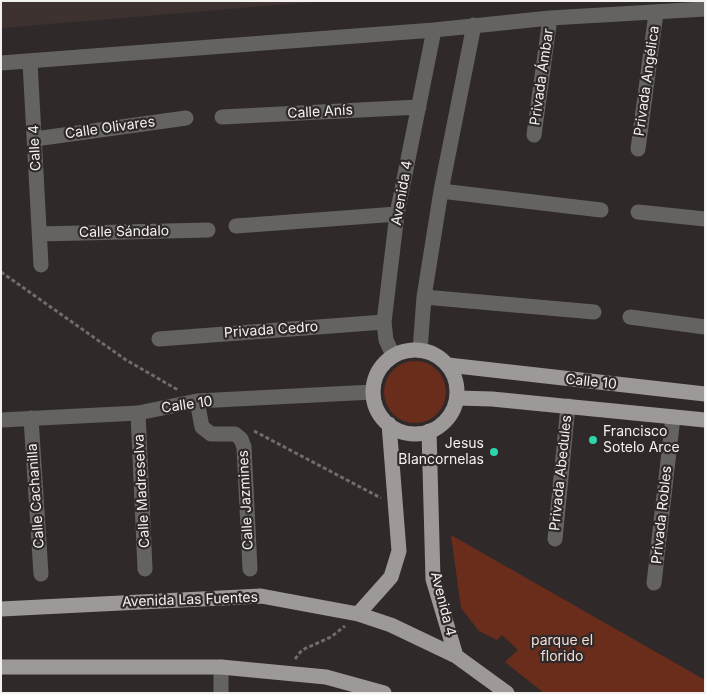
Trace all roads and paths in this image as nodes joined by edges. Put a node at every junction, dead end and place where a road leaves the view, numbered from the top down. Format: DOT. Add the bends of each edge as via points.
graph roads {
  1 [pos="705,10"];
  2 [pos="656,13"];
  3 [pos="550,18"];
  4 [pos="474,25"];
  5 [pos="434,30"];
  6 [pos="30,62"];
  7 [pos="1,64"];
  8 [pos="419,107"];
  9 [pos="222,117"];
  10 [pos="186,118"];
  11 [pos="534,135"];
  12 [pos="35,139"];
  13 [pos="638,149"];
  14 [pos="441,191"];
  15 [pos="601,210"];
  16 [pos="638,212"];
  17 [pos="397,214"];
  18 [pos="705,219"];
  19 [pos="236,226"];
  20 [pos="208,230"];
  21 [pos="40,234"];
  22 [pos="41,265"];
  23 [pos="424,297"];
  24 [pos="594,312"];
  25 [pos="630,317"];
  26 [pos="384,322"];
  27 [pos="705,327"];
  28 [pos="159,339"];
  29 [pos="420,350"];
  30 [pos="393,356"];
  31 [pos="448,365"];
  32 [pos="373,392"];
  33 [pos="705,394"];
  34 [pos="457,398"];
  35 [pos="197,402"];
  36 [pos="568,406"];
  37 [pos="138,413"];
  38 [pos="673,417"];
  39 [pos="31,418"];
  40 [pos="1,420"];
  41 [pos="705,420"];
  42 [pos="389,424"];
  43 [pos="428,431"];
  44 [pos="555,539"];
  45 [pos="250,569"];
  46 [pos="145,570"];
  47 [pos="41,574"];
  48 [pos="654,583"];
  49 [pos="1,609"];
  50 [pos="358,614"];
  51 [pos="456,656"];
  52 [pos="1,667"];
  53 [pos="221,667"];
  54 [pos="284,673"];
  55 [pos="222,693"];
  56 [pos="384,693"];
  57 [pos="507,693"];
  1 -- 2 [label="street"];
  2 -- 3 [label="street"];
  2 -- 13 [label="street, Privada Angélica"];
  3 -- 4 [label="street"];
  3 -- 11 [label="street, Privada Ámbar"];
  4 -- 5 [label="street"];
  4 -- 14 [label="street"];
  5 -- 6 [label="street"];
  5 -- 8 [label="street, Avenida 4"];
  6 -- 7 [label="street"];
  6 -- 12 [label="street, Calle 4"];
  8 -- 9 [label="street, Calle Anís"];
  8 -- 17 [label="street, Avenida 4"];
  10 -- 12 [label="street, Calle Olivares"];
  12 -- 21 [label="street, Calle 4"];
  14 -- 15 [label="street"];
  14 -- 23 [label="street"];
  16 -- 18 [label="street"];
  17 -- 19 [label="street"];
  17 -- 26 [label="street, Avenida 4"];
  20 -- 21 [label="street, Calle Sándalo"];
  21 -- 22 [label="street, Calle 4"];
  23 -- 24 [label="street"];
  23 -- 29 [label="street"];
  25 -- 27 [label="street"];
  26 -- 28 [label="street, Privada Cedro"];
  26 -- 30 [label="street, Avenida 4" via="386,340"];
  29 -- 30 [label="main road" via="406,350"];
  29 -- 31 [label="main road" via="435,355"];
  30 -- 32 [label="main road" via="382,365 375,378"];
  31 -- 33 [label="main road, Calle 10"];
  31 -- 34 [label="main road" via="456,381"];
  32 -- 35 [label="street, Calle 10"];
  32 -- 42 [label="main road" via="375,404"];
  34 -- 36 [label="main road, Calle 10"];
  34 -- 43 [label="main road" via="447,419"];
  35 -- 37 [label="street, Calle 10"];
  35 -- 45 [label="street, Calle Jazmines" via="202,427 211,434 235,434 244,447"];
  36 -- 38 [label="main road, Calle 10"];
  36 -- 44 [label="street, Privada Abedules"];
  37 -- 39 [label="street, Calle 10"];
  37 -- 46 [label="street, Calle Madreselva"];
  38 -- 41 [label="main road, Calle 10"];
  38 -- 48 [label="street, Privada Robles"];
  39 -- 40 [label="street, Calle 10"];
  39 -- 47 [label="street, Calle Cachanilla"];
  42 -- 43 [label="main road" via="408,433"];
  42 -- 50 [label="main road" via="399,551 391,577"];
  43 -- 51 [label="main road, Avenida 4" via="434,579"];
  49 -- 50 [label="main road, Avenida Las Fuentes" via="261,596"];
  50 -- 51 [label="main road, Avenida Las Fuentes" via="391,625"];
  50 -- 54 [label="path" via="331,637 302,650"];
  51 -- 57 [label="main road, Avenida Las Fuentes"];
  52 -- 53 [label="main road"];
  53 -- 54 [label="main road"];
  53 -- 55 [label="street"];
  54 -- 56 [label="main road" via="326,677"];
}
